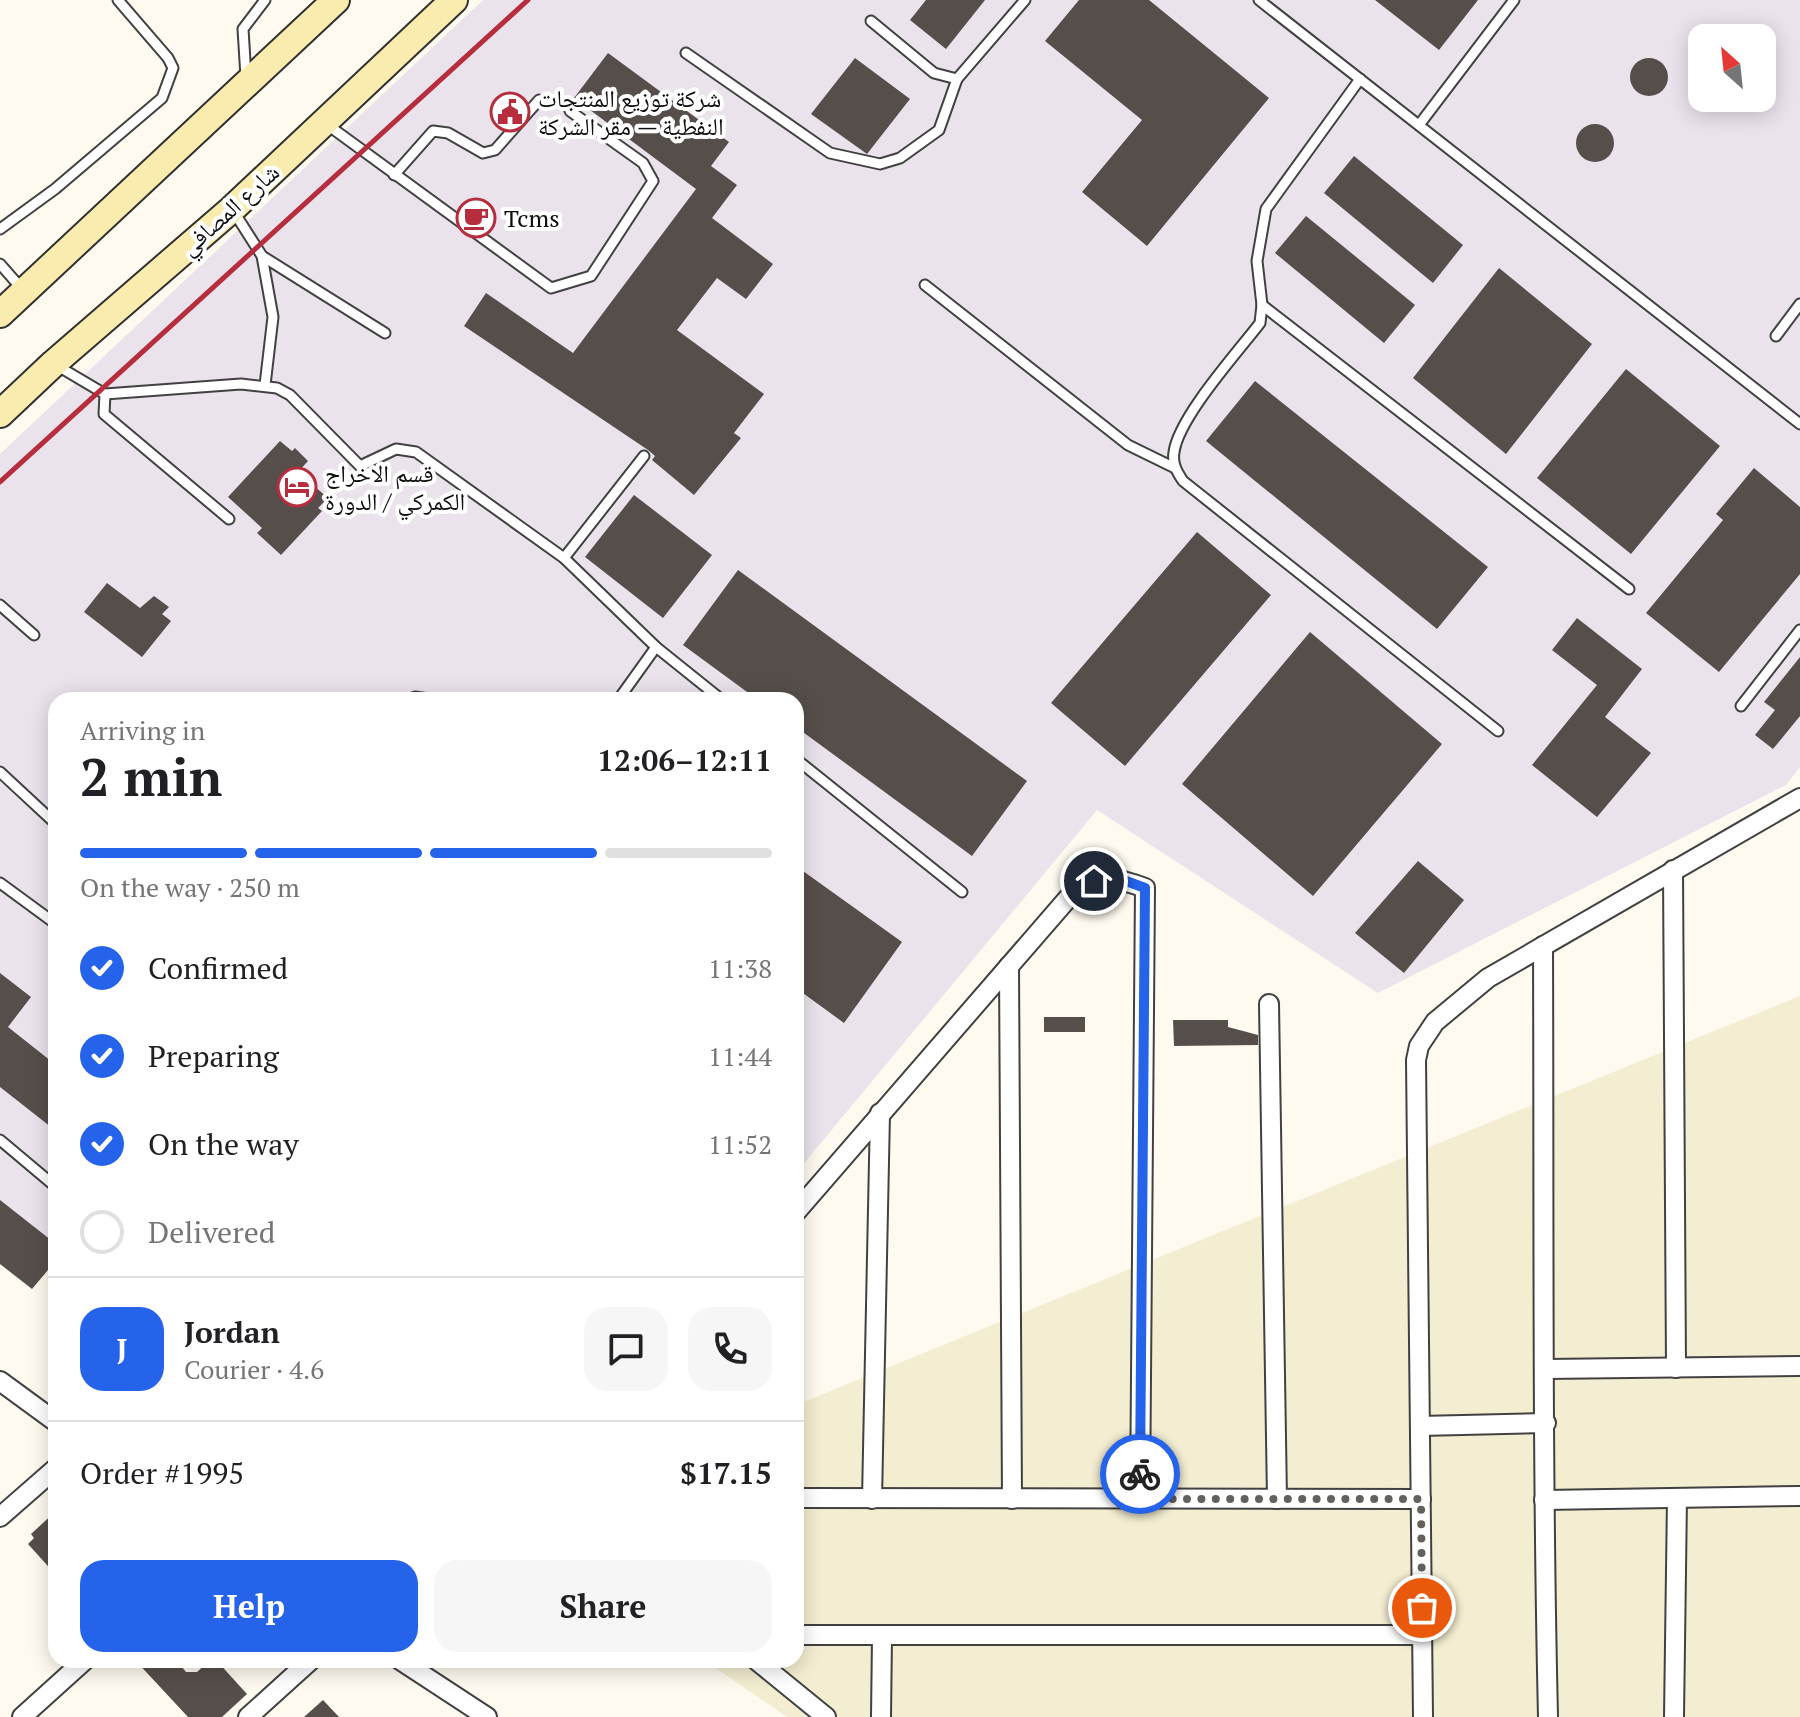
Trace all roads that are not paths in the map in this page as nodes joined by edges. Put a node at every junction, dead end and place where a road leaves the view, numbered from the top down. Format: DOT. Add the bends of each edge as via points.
graph roads {
  1 [pos="118,0"];
  2 [pos="265,0"];
  3 [pos="336,0"];
  4 [pos="454,0"];
  5 [pos="1025,0"];
  6 [pos="1259,0"];
  7 [pos="1514,0"];
  8 [pos="871,21"];
  9 [pos="686,53"];
  10 [pos="957,79"];
  11 [pos="1360,79"];
  12 [pos="247,80"];
  13 [pos="539,100"];
  14 [pos="570,111"];
  15 [pos="322,121"];
  16 [pos="1419,125"];
  17 [pos="394,175"];
  18 [pos="232,209"];
  19 [pos="0,229"];
  20 [pos="262,256"];
  21 [pos="0,264"];
  22 [pos="925,285"];
  23 [pos="24,292"];
  24 [pos="1800,304"];
  25 [pos="1262,305"];
  26 [pos="0,314"];
  27 [pos="385,333"];
  28 [pos="1776,336"];
  29 [pos="54,363"];
  30 [pos="265,385"];
  31 [pos="105,394"];
  32 [pos="0,414"];
  33 [pos="1800,424"];
  34 [pos="644,456"];
  35 [pos="1175,468"];
  36 [pos="229,519"];
  37 [pos="564,558"];
  38 [pos="1629,589"];
  39 [pos="0,605"];
  40 [pos="1800,630"];
  41 [pos="34,635"];
  42 [pos="656,647"];
  43 [pos="624,692"];
  44 [pos="712,692"];
  45 [pos="1741,706"];
  46 [pos="1498,731"];
  47 [pos="804,765"];
  48 [pos="0,772"];
  49 [pos="1800,798"];
  50 [pos="48,817"];
  51 [pos="1673,870"];
  52 [pos="0,883"];
  53 [pos="962,892"];
  54 [pos="48,918"];
  55 [pos="1543,946"];
  56 [pos="1009,966"];
  57 [pos="1269,1004"];
  58 [pos="880,1113"];
  59 [pos="0,1140"];
  60 [pos="48,1180"];
  61 [pos="804,1203"];
  62 [pos="1800,1366"];
  63 [pos="1676,1368"];
  64 [pos="1545,1369"];
  65 [pos="0,1381"];
  66 [pos="48,1416"];
  67 [pos="1546,1423"];
  68 [pos="1420,1426"];
  69 [pos="48,1475"];
  70 [pos="1800,1496"];
  71 [pos="804,1498"];
  72 [pos="1677,1498"];
  73 [pos="872,1499"];
  74 [pos="1012,1499"];
  75 [pos="1140,1499"];
  76 [pos="1277,1499"];
  77 [pos="1421,1499"];
  78 [pos="1544,1500"];
  79 [pos="0,1517"];
  80 [pos="804,1635"];
  81 [pos="1422,1635"];
  82 [pos="882,1637"];
  83 [pos="76,1668"];
  84 [pos="302,1668"];
  85 [pos="412,1668"];
  86 [pos="766,1668"];
  87 [pos="22,1717"];
  88 [pos="248,1717"];
  89 [pos="487,1717"];
  90 [pos="826,1717"];
  91 [pos="881,1717"];
  92 [pos="1423,1717"];
  93 [pos="1548,1717"];
  94 [pos="1674,1717"];
  1 -- 19 [label="lane" via="168,58 173,68 169,86 162,98 55,189"];
  2 -- 12 [label="lane" via="243,29"];
  3 -- 12 [label="main road"];
  4 -- 15 [label="main road, شارع المصافي"];
  5 -- 10 [label="lane"];
  6 -- 11 [label="lane"];
  7 -- 16 [label="lane"];
  8 -- 10 [label="lane" via="934,73"];
  9 -- 10 [label="lane" via="830,153 880,164 900,158 939,130"];
  11 -- 16 [label="lane"];
  11 -- 25 [label="lane" via="1266,209 1257,261"];
  12 -- 23 [label="main road"];
  13 -- 17 [label="lane" via="495,150 483,153 448,133 433,131"];
  14 -- 17 [label="lane" via="643,163 653,181 591,276 551,288"];
  15 -- 17 [label="lane"];
  15 -- 18 [label="main road, شارع المصافي"];
  16 -- 33 [label="lane"];
  18 -- 20 [label="lane"];
  18 -- 29 [label="main road, شارع المصافي"];
  20 -- 27 [label="lane"];
  20 -- 30 [label="lane" via="273,317"];
  21 -- 23 [label="lane"];
  22 -- 35 [label="lane" via="1128,445"];
  23 -- 26 [label="main road"];
  24 -- 28 [label="lane"];
  25 -- 35 [label="lane" via="1260,323 1183,426"];
  25 -- 38 [label="lane"];
  29 -- 31 [label="lane"];
  29 -- 32 [label="main road, شارع المصافي"];
  30 -- 31 [label="lane"];
  30 -- 37 [label="lane" via="290,395 360,466 396,449 416,452"];
  31 -- 36 [label="lane" via="104,414"];
  34 -- 37 [label="lane"];
  35 -- 46 [label="lane" via="1183,481"];
  37 -- 42 [label="lane"];
  39 -- 41 [label="lane"];
  40 -- 45 [label="lane"];
  42 -- 43 [label="lane"];
  42 -- 44 [label="lane"];
  47 -- 53 [label="lane"];
  48 -- 50 [label="lane"];
  49 -- 51 [label="street"];
  51 -- 55 [label="street"];
  51 -- 63 [label="street"];
  52 -- 54 [label="lane"];
  55 -- 64 [label="street"];
  55 -- 68 [label="street" via="1458,1001 1419,1046"];
  56 -- 58 [label="street"];
  56 -- 74 [label="street"];
  56 -- 75 [label="street" via="1076,889 1118,878 1145,888"];
  57 -- 76 [label="street"];
  58 -- 61 [label="street"];
  58 -- 73 [label="street"];
  59 -- 60 [label="lane"];
  62 -- 63 [label="street"];
  63 -- 64 [label="street"];
  64 -- 67 [label="street"];
  65 -- 66 [label="street"];
  67 -- 68 [label="street"];
  67 -- 78 [label="street"];
  68 -- 77 [label="street"];
  69 -- 79 [label="street"];
  70 -- 72 [label="street"];
  71 -- 73 [label="street"];
  72 -- 78 [label="street"];
  72 -- 94 [label="street"];
  73 -- 74 [label="street"];
  74 -- 75 [label="street"];
  75 -- 76 [label="street"];
  76 -- 77 [label="street"];
  77 -- 81 [label="street"];
  78 -- 93 [label="street"];
  80 -- 82 [label="street"];
  81 -- 82 [label="street"];
  81 -- 92 [label="street"];
  82 -- 91 [label="street"];
  83 -- 87 [label="street"];
  84 -- 88 [label="street"];
  85 -- 89 [label="street"];
  86 -- 90 [label="street"];
}
